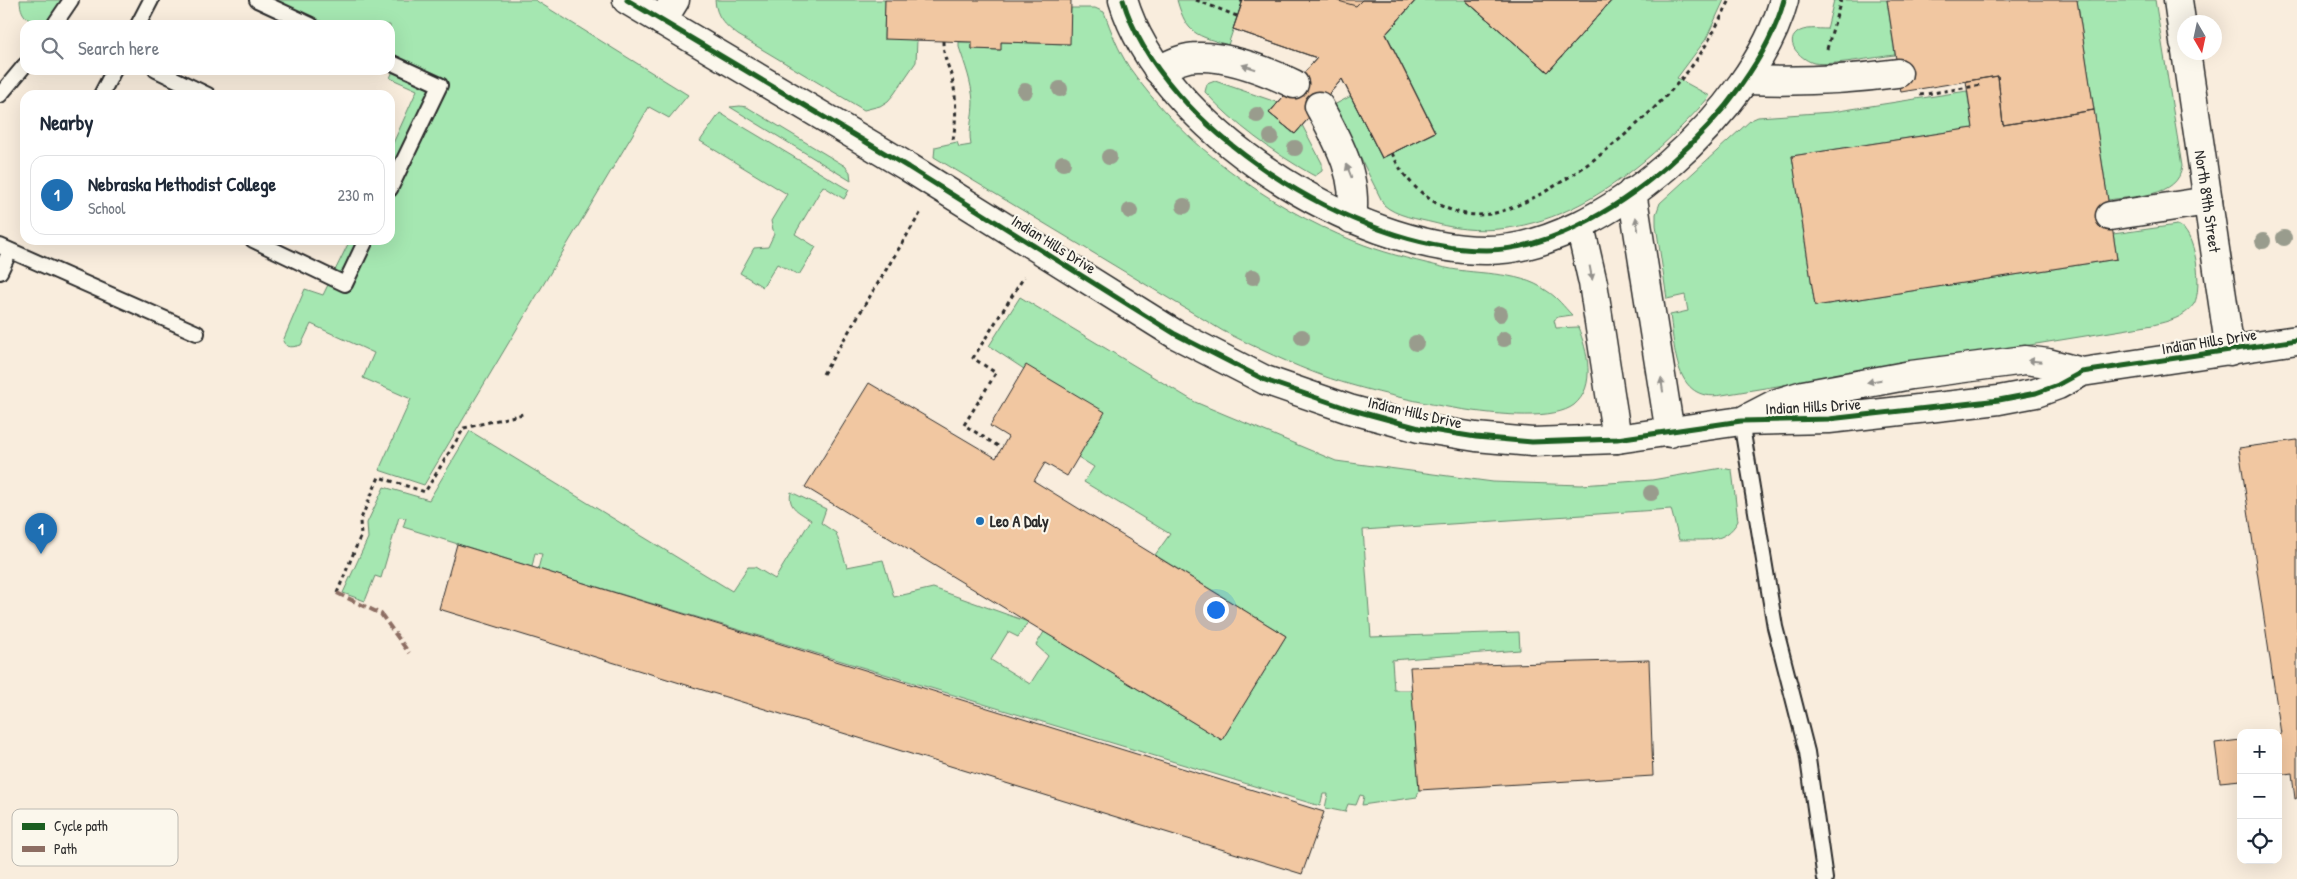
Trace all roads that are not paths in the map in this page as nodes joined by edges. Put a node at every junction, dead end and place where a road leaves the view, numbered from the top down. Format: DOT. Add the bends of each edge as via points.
graph roads {
  1 [pos="71,0"];
  2 [pos="151,0"];
  3 [pos="257,0"];
  4 [pos="627,0"];
  5 [pos="1784,0"];
  6 [pos="2178,0"];
  7 [pos="1121,1"];
  8 [pos="669,10"];
  9 [pos="2180,15"];
  10 [pos="57,20"];
  11 [pos="141,20"];
  12 [pos="300,20"];
  13 [pos="2187,60"];
  14 [pos="395,64"];
  15 [pos="1158,70"];
  16 [pos="20,71"];
  17 [pos="1898,73"];
  18 [pos="111,75"];
  19 [pos="166,75"];
  20 [pos="1746,80"];
  21 [pos="1294,84"];
  22 [pos="104,90"];
  23 [pos="198,90"];
  24 [pos="0,95"];
  25 [pos="1319,106"];
  26 [pos="395,178"];
  27 [pos="1632,192"];
  28 [pos="2208,201"];
  29 [pos="2110,216"];
  30 [pos="1352,219"];
  31 [pos="1580,226"];
  32 [pos="263,245"];
  33 [pos="364,245"];
  34 [pos="5,249"];
  35 [pos="0,272"];
  36 [pos="197,333"];
  37 [pos="2297,340"];
  38 [pos="2230,351"];
  39 [pos="2082,372"];
  40 [pos="1741,421"];
  41 [pos="1670,433"];
  42 [pos="1617,439"];
  43 [pos="1825,879"];
  1 -- 10 [label="lane"];
  2 -- 11 [label="lane"];
  3 -- 12 [label="lane"];
  4 -- 8 [label="street, Indian Hills Drive"];
  5 -- 20 [label="street" via="1772,34"];
  6 -- 9 [label="street"];
  7 -- 15 [label="street" via="1139,42"];
  8 -- 42 [label="street, Indian Hills Drive" via="902,164 1175,334 1265,380 1349,409 1448,433 1532,442"];
  13 -- 28 [label="street, North 89th Street"];
  14 -- 26 [label="lane" via="440,85"];
  21 -- 15 [label="street, one-way" via="1220,58 1181,60"];
  15 -- 30 [label="street" via="1194,110 1252,160 1300,192"];
  16 -- 24 [label="lane"];
  17 -- 20 [label="street" via="1794,82"];
  18 -- 22 [label="lane"];
  19 -- 23 [label="lane"];
  20 -- 27 [label="street" via="1687,147"];
  30 -- 25 [label="street, one-way" via="1353,181 1337,138"];
  27 -- 31 [label="street"];
  41 -- 27 [label="street, one-way"];
  28 -- 29 [label="street"];
  28 -- 38 [label="street, North 89th Street"];
  30 -- 31 [label="street" via="1428,243 1488,250 1535,244"];
  31 -- 42 [label="street, one-way" via="1593,283"];
  32 -- 33 [label="lane" via="345,284"];
  34 -- 35 [label="lane"];
  34 -- 36 [label="lane"];
  37 -- 38 [label="street, Indian Hills Drive"];
  38 -- 39 [label="street, Indian Hills Drive"];
  39 -- 40 [label="street, Indian Hills Drive" via="2044,391 1999,400 1829,419"];
  39 -- 40 [label="street, Indian Hills Drive, one-way" via="2032,360 1911,375 1796,397"];
  40 -- 41 [label="street, Indian Hills Drive"];
  40 -- 43 [label="lane" via="1775,627 1807,752"];
  41 -- 42 [label="street, Indian Hills Drive"];
}
